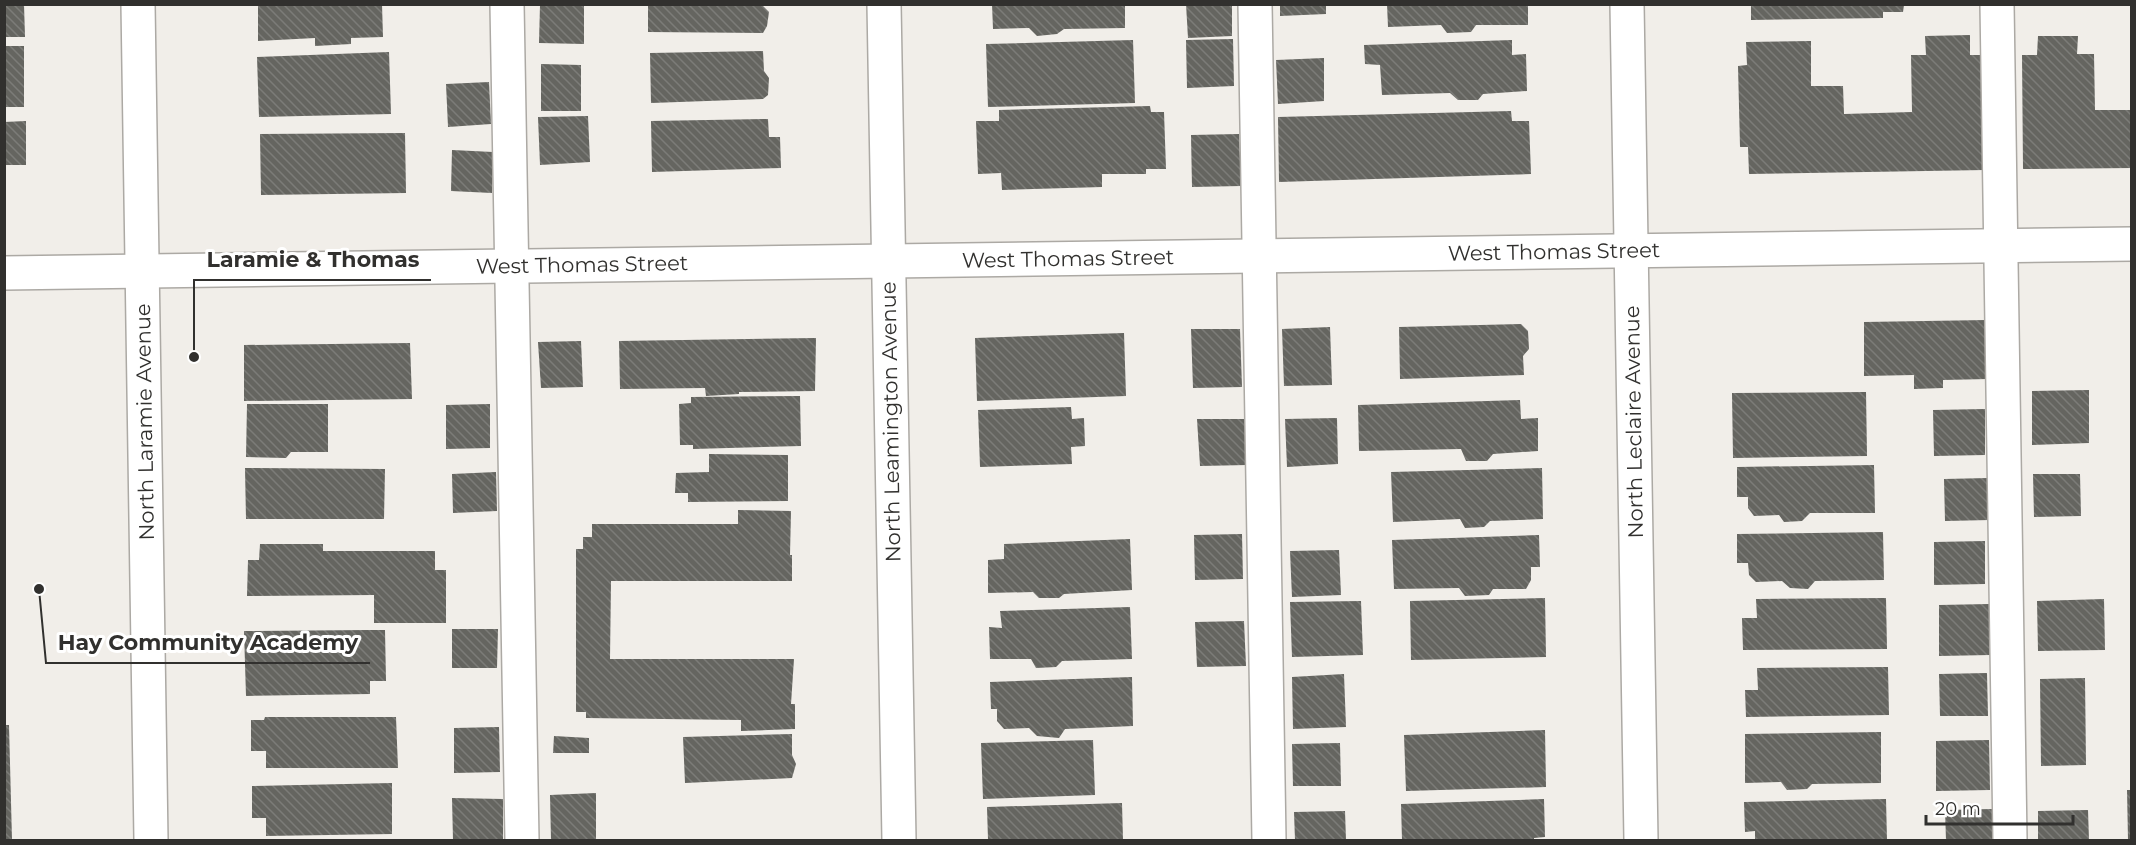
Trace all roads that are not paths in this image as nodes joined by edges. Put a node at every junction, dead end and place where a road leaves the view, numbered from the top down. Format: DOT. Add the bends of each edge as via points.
graph roads {
  1 [pos="138,4"];
  2 [pos="507,4"];
  3 [pos="884,4"];
  4 [pos="1255,4"];
  5 [pos="1627,4"];
  6 [pos="1997,4"];
  7 [pos="2132,244"];
  8 [pos="2000,246"];
  9 [pos="1631,251"];
  10 [pos="1260,256"];
  11 [pos="888,261"];
  12 [pos="511,266"];
  13 [pos="143,271"];
  14 [pos="4,273"];
  15 [pos="151,840"];
  16 [pos="522,840"];
  17 [pos="899,840"];
  18 [pos="1269,840"];
  19 [pos="1641,840"];
  20 [pos="2010,840"];
  1 -- 13 [label="street, North Laramie Avenue"];
  2 -- 12 [label="street"];
  3 -- 11 [label="street, North Leamington Avenue"];
  4 -- 10 [label="street"];
  5 -- 9 [label="street, North Leclaire Avenue"];
  6 -- 8 [label="street"];
  7 -- 8 [label="street, West Thomas Street"];
  8 -- 9 [label="street, West Thomas Street"];
  8 -- 20 [label="street"];
  9 -- 10 [label="street, West Thomas Street"];
  9 -- 19 [label="street, North Leclaire Avenue"];
  10 -- 11 [label="street, West Thomas Street"];
  10 -- 18 [label="street"];
  11 -- 12 [label="street, West Thomas Street"];
  11 -- 17 [label="street, North Leamington Avenue"];
  12 -- 13 [label="street, West Thomas Street"];
  12 -- 16 [label="street"];
  13 -- 14 [label="street, West Thomas Street"];
  13 -- 15 [label="street, North Laramie Avenue"];
}
